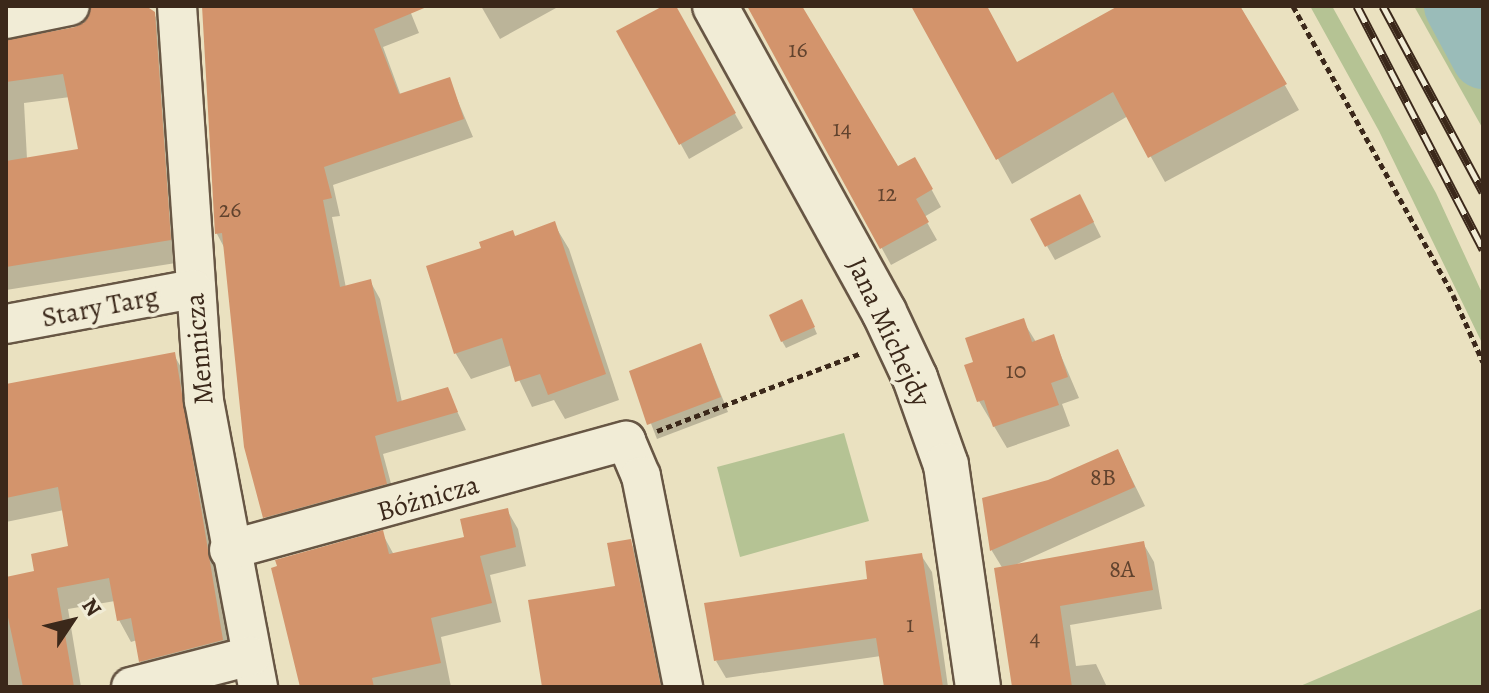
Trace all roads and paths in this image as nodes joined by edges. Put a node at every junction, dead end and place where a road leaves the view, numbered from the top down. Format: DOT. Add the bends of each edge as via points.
graph roads {
  1 [pos="70,6"];
  2 [pos="177,6"];
  3 [pos="715,6"];
  4 [pos="1293,6"];
  5 [pos="6,19"];
  6 [pos="193,289"];
  7 [pos="6,324"];
  8 [pos="861,353"];
  9 [pos="1483,362"];
  10 [pos="626,441"];
  11 [pos="229,550"];
  12 [pos="254,672"];
  13 [pos="131,687"];
  14 [pos="683,687"];
  15 [pos="978,687"];
  16 [pos="1429,687"];
  17 [pos="1476,687"];
  1 -- 5 [label="street"];
  2 -- 6 [label="street, Mennicza"];
  3 -- 15 [label="street, Jana Michejdy" via="915,378 946,465"];
  4 -- 9 [label="path" via="1453,295"];
  6 -- 7 [label="street, Stary Targ"];
  6 -- 11 [label="street, Mennicza" via="208,434"];
  8 -- 10 [label="path"];
  10 -- 11 [label="street, Bóżnicza" via="399,508"];
  10 -- 14 [label="street" via="641,476"];
  11 -- 12 [label="street, Mennicza"];
  12 -- 13 [label="street"];
  16 -- 17 [label="path"];
}
